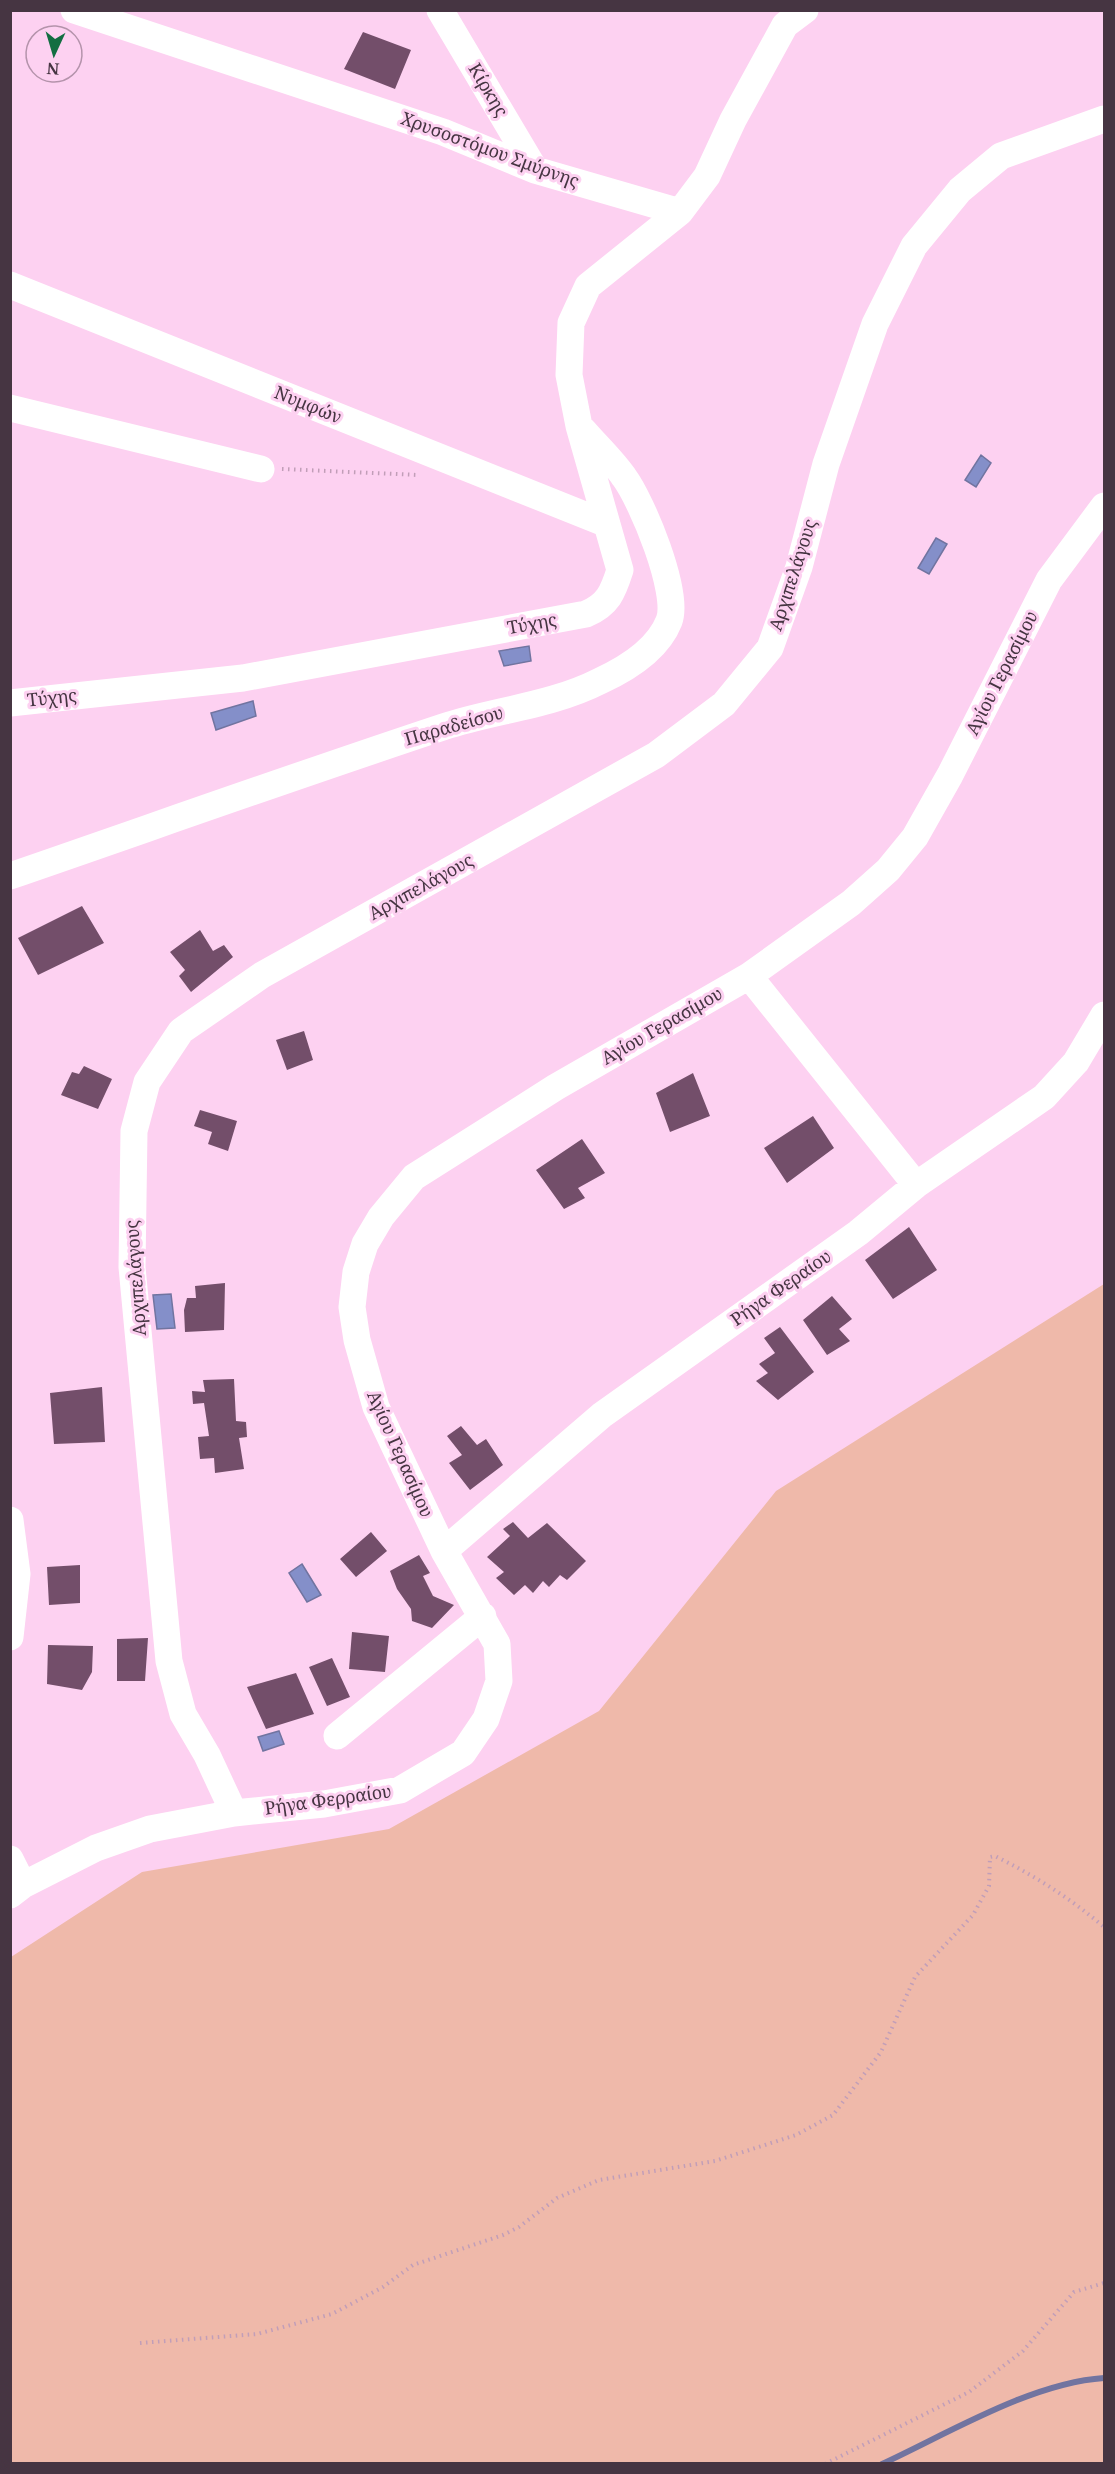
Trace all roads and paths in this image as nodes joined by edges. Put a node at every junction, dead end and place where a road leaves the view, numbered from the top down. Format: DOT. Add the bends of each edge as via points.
graph roads {
  1 [pos="74,10"];
  2 [pos="440,10"];
  3 [pos="806,10"];
  4 [pos="1104,119"];
  5 [pos="535,170"];
  6 [pos="681,212"];
  7 [pos="10,285"];
  8 [pos="10,408"];
  9 [pos="579,426"];
  10 [pos="261,469"];
  11 [pos="429,475"];
  12 [pos="1104,506"];
  13 [pos="607,524"];
  14 [pos="10,703"];
  15 [pos="10,876"];
  16 [pos="748,976"];
  17 [pos="1104,1015"];
  18 [pos="916,1185"];
  19 [pos="10,1520"];
  20 [pos="444,1551"];
  21 [pos="483,1616"];
  22 [pos="10,1637"];
  23 [pos="337,1736"];
  24 [pos="234,1813"];
  25 [pos="10,1859"];
  26 [pos="17,1890"];
  27 [pos="1104,1926"];
  28 [pos="1104,2283"];
  29 [pos="140,2343"];
  30 [pos="825,2463"];
  1 -- 5 [label="street, Χρυσοστόμου Σμύρνης" via="443,132"];
  2 -- 5 [label="street, Κίρκης"];
  3 -- 6 [label="street" via="785,25 707,176"];
  4 -- 24 [label="street, Αρχιπελάγους" via="1001,156 960,190 914,246 875,324 826,464 799,567 770,648 724,704 646,760 262,975 181,1031 147,1082 134,1131 132,1267 169,1661 183,1714"];
  5 -- 6 [label="street, Χρυσοστόμου Σμύρνης"];
  6 -- 9 [label="street, Τύχης" via="588,286 571,323 569,375"];
  7 -- 13 [label="street, Νυμφών"];
  8 -- 10 [label="street"];
  9 -- 13 [label="street, Τύχης"];
  9 -- 15 [label="street, Παραδείσου" via="624,476 643,508 672,606 669,621 654,644 624,668 598,682 546,700 446,726"];
  10 -- 11 [label="path"];
  12 -- 16 [label="street, Αγίου Γερασίμου" via="1049,580 915,837 888,870 851,903"];
  13 -- 14 [label="street, Τύχης" via="620,570 613,592 601,608 586,614 243,678"];
  16 -- 18 [label="street"];
  16 -- 20 [label="street, Αγίου Γερασίμου" via="556,1087 414,1177 387,1208 365,1244 356,1272 352,1307 357,1340 376,1407"];
  17 -- 18 [label="street, Ρήγα Φεραίου" via="1076,1062 1044,1097"];
  18 -- 20 [label="street, Ρήγα Φεραίου" via="858,1233 602,1416"];
  19 -- 22 [label="street" via="17,1574"];
  20 -- 21 [label="street, Ρήγα Φερραίου"];
  21 -- 23 [label="street"];
  21 -- 24 [label="street, Ρήγα Φερραίου" via="497,1644 499,1681 486,1719 463,1753 400,1790 324,1804"];
  24 -- 26 [label="street, Ρήγα Φερραίου" via="150,1829 96,1848"];
  25 -- 26 [label="street"];
  27 -- 29 [label="path" via="1072,1899 995,1856 990,1857 989,1886 973,1915 915,1977 881,2052 833,2115 796,2135 715,2161 599,2180 557,2198 503,2235 413,2265 384,2287 332,2314 257,2334"];
  28 -- 30 [label="path" via="1074,2292 1023,2351 969,2392"];
}
